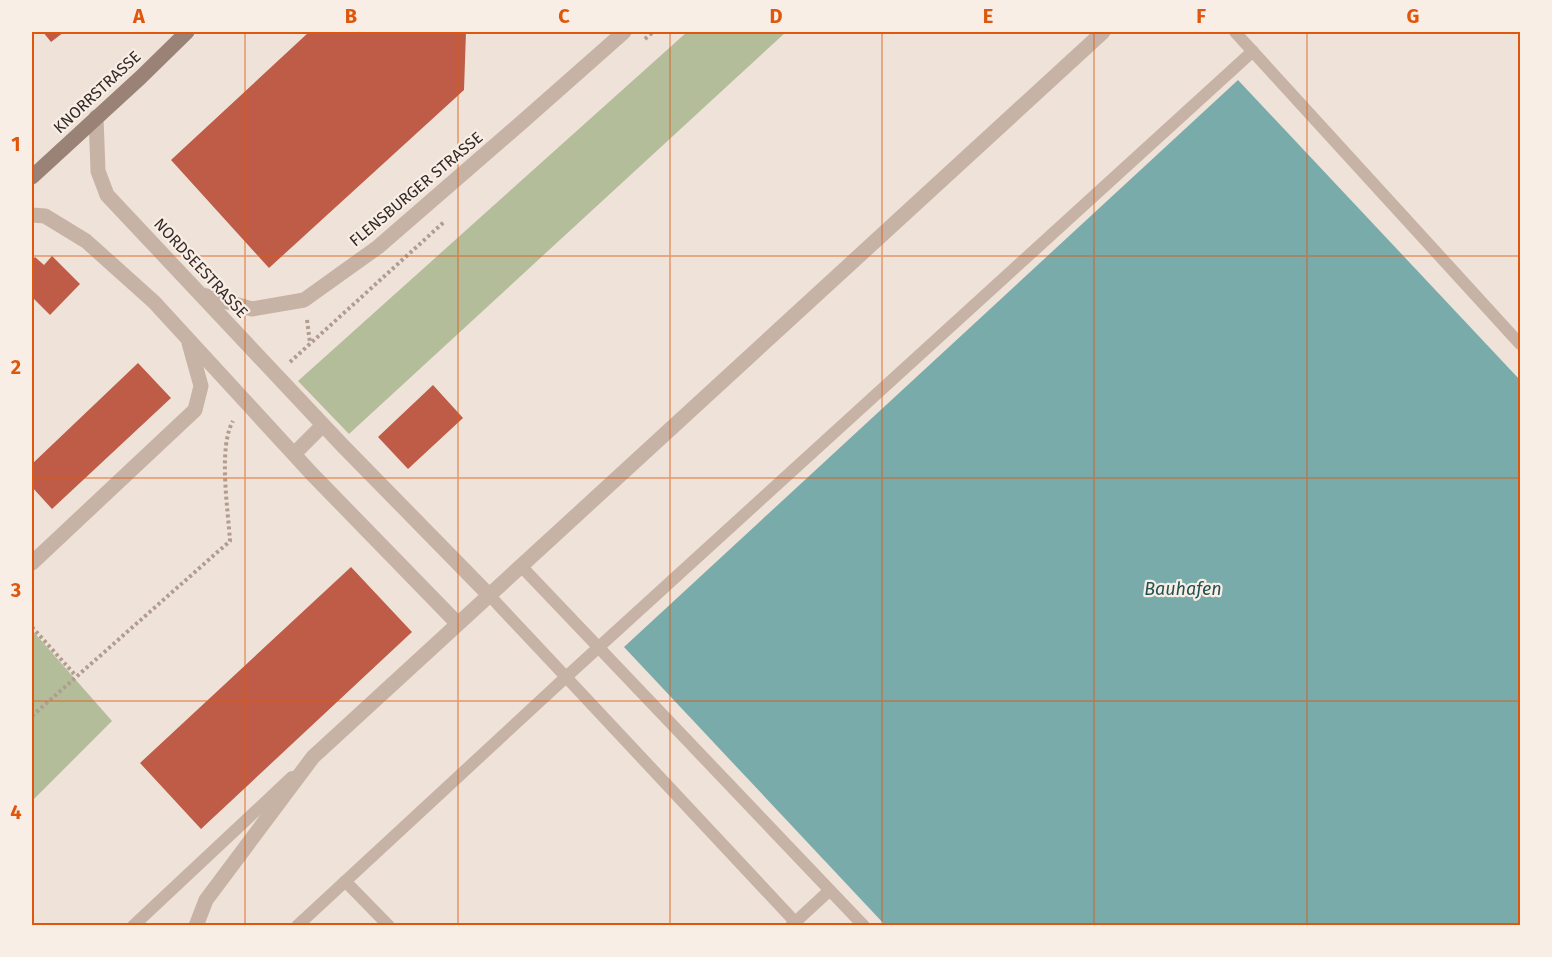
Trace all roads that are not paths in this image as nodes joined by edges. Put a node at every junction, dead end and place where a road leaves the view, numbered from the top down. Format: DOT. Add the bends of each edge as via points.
graph roads {
  1 [pos="187,32"];
  2 [pos="624,32"];
  3 [pos="1103,32"];
  4 [pos="1235,32"];
  5 [pos="1253,51"];
  6 [pos="96,117"];
  7 [pos="32,177"];
  8 [pos="32,215"];
  9 [pos="202,295"];
  10 [pos="189,340"];
  11 [pos="1521,344"];
  12 [pos="323,425"];
  13 [pos="294,454"];
  14 [pos="32,563"];
  15 [pos="521,566"];
  16 [pos="489,596"];
  17 [pos="458,624"];
  18 [pos="599,648"];
  19 [pos="566,677"];
  20 [pos="313,757"];
  21 [pos="345,881"];
  22 [pos="830,890"];
  23 [pos="796,924"];
  24 [pos="132,926"];
  25 [pos="196,926"];
  26 [pos="297,926"];
  27 [pos="388,926"];
  28 [pos="864,926"];
  1 -- 6 [label="main road, KNORRSTRASSE"];
  2 -- 9 [label="street, FLENSBURGER STRASSE" via="378,247 304,300 252,309"];
  3 -- 15 [label="street"];
  4 -- 5 [label="lane"];
  5 -- 11 [label="lane"];
  5 -- 18 [label="lane"];
  6 -- 7 [label="main road, KNORRSTRASSE"];
  6 -- 9 [label="street, NORDSEESTRASSE" via="98,171 107,195"];
  8 -- 10 [label="street" via="45,216 86,241 154,302"];
  9 -- 12 [label="street, NORDSEESTRASSE"];
  10 -- 13 [label="street"];
  10 -- 14 [label="street" via="201,386 195,410"];
  12 -- 13 [label="street"];
  12 -- 16 [label="street, NORDSEESTRASSE"];
  13 -- 17 [label="street"];
  15 -- 16 [label="street"];
  15 -- 18 [label="lane"];
  16 -- 17 [label="street"];
  16 -- 19 [label="lane"];
  17 -- 20 [label="street"];
  18 -- 19 [label="lane"];
  18 -- 22 [label="lane"];
  19 -- 21 [label="lane"];
  19 -- 23 [label="lane"];
  20 -- 24 [label="lane"];
  20 -- 25 [label="street" via="206,900"];
  21 -- 26 [label="lane"];
  21 -- 27 [label="lane"];
  22 -- 23 [label="lane"];
  22 -- 28 [label="lane"];
}
